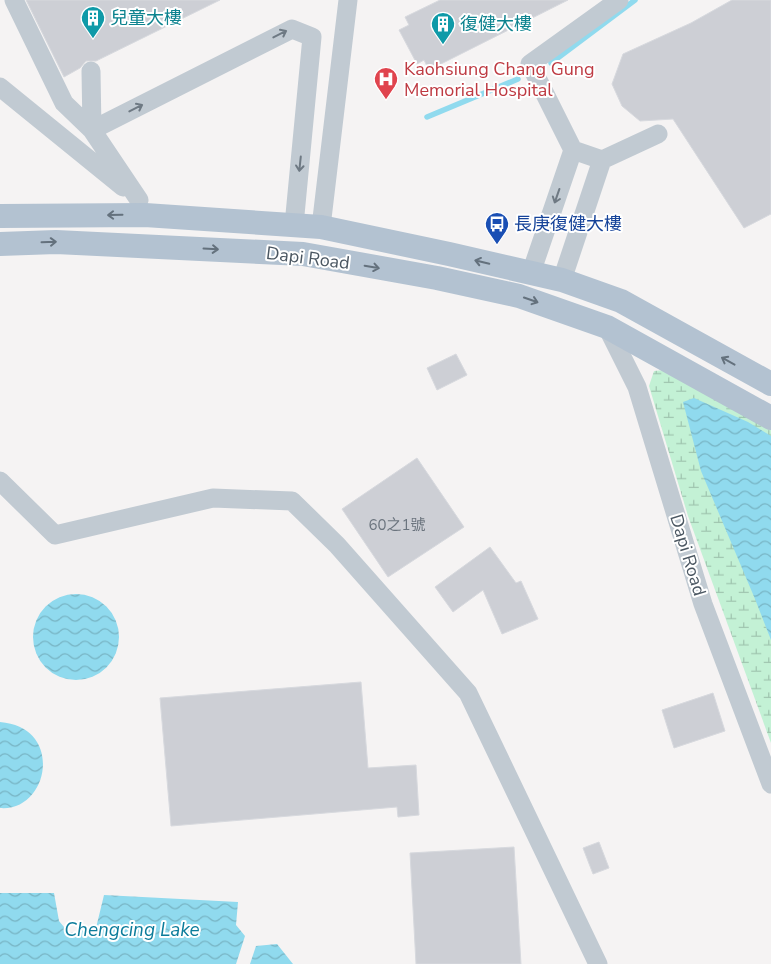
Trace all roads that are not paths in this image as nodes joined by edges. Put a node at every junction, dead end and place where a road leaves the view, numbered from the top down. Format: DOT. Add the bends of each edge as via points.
graph roads {
  1 [pos="14,0"];
  2 [pos="348,0"];
  3 [pos="619,0"];
  4 [pos="91,71"];
  5 [pos="0,87"];
  6 [pos="92,130"];
  7 [pos="658,134"];
  8 [pos="573,150"];
  9 [pos="602,160"];
  10 [pos="142,208"];
  11 [pos="0,216"];
  12 [pos="294,226"];
  13 [pos="321,227"];
  14 [pos="0,244"];
  15 [pos="531,273"];
  16 [pos="562,280"];
  17 [pos="607,327"];
  18 [pos="771,384"];
  19 [pos="771,418"];
  20 [pos="0,481"];
  21 [pos="771,784"];
  22 [pos="598,964"];
  1 -- 6 [label="street" via="64,102"];
  2 -- 13 [label="street, Dapi Road"];
  3 -- 8 [label="street" via="530,64"];
  4 -- 6 [label="street"];
  5 -- 10 [label="street"];
  6 -- 10 [label="street"];
  6 -- 12 [label="street, one-way" via="292,29 312,37"];
  7 -- 9 [label="street"];
  8 -- 9 [label="street"];
  8 -- 15 [label="street, one-way"];
  9 -- 16 [label="street"];
  10 -- 11 [label="main road, Dapi Road, one-way"];
  10 -- 12 [label="main road, Dapi Road"];
  12 -- 13 [label="main road, Dapi Road"];
  15 -- 13 [label="main road, Dapi Road, one-way"];
  14 -- 17 [label="main road, Dapi Road, one-way" via="56,242 302,254 520,296"];
  15 -- 16 [label="main road, Dapi Road"];
  18 -- 16 [label="main road, Dapi Road, one-way" via="621,300"];
  17 -- 19 [label="main road, Dapi Road"];
  17 -- 21 [label="street, Dapi Road" via="637,387 703,604"];
  20 -- 22 [label="street" via="55,535 213,498 292,501 337,546 468,694"];
}
